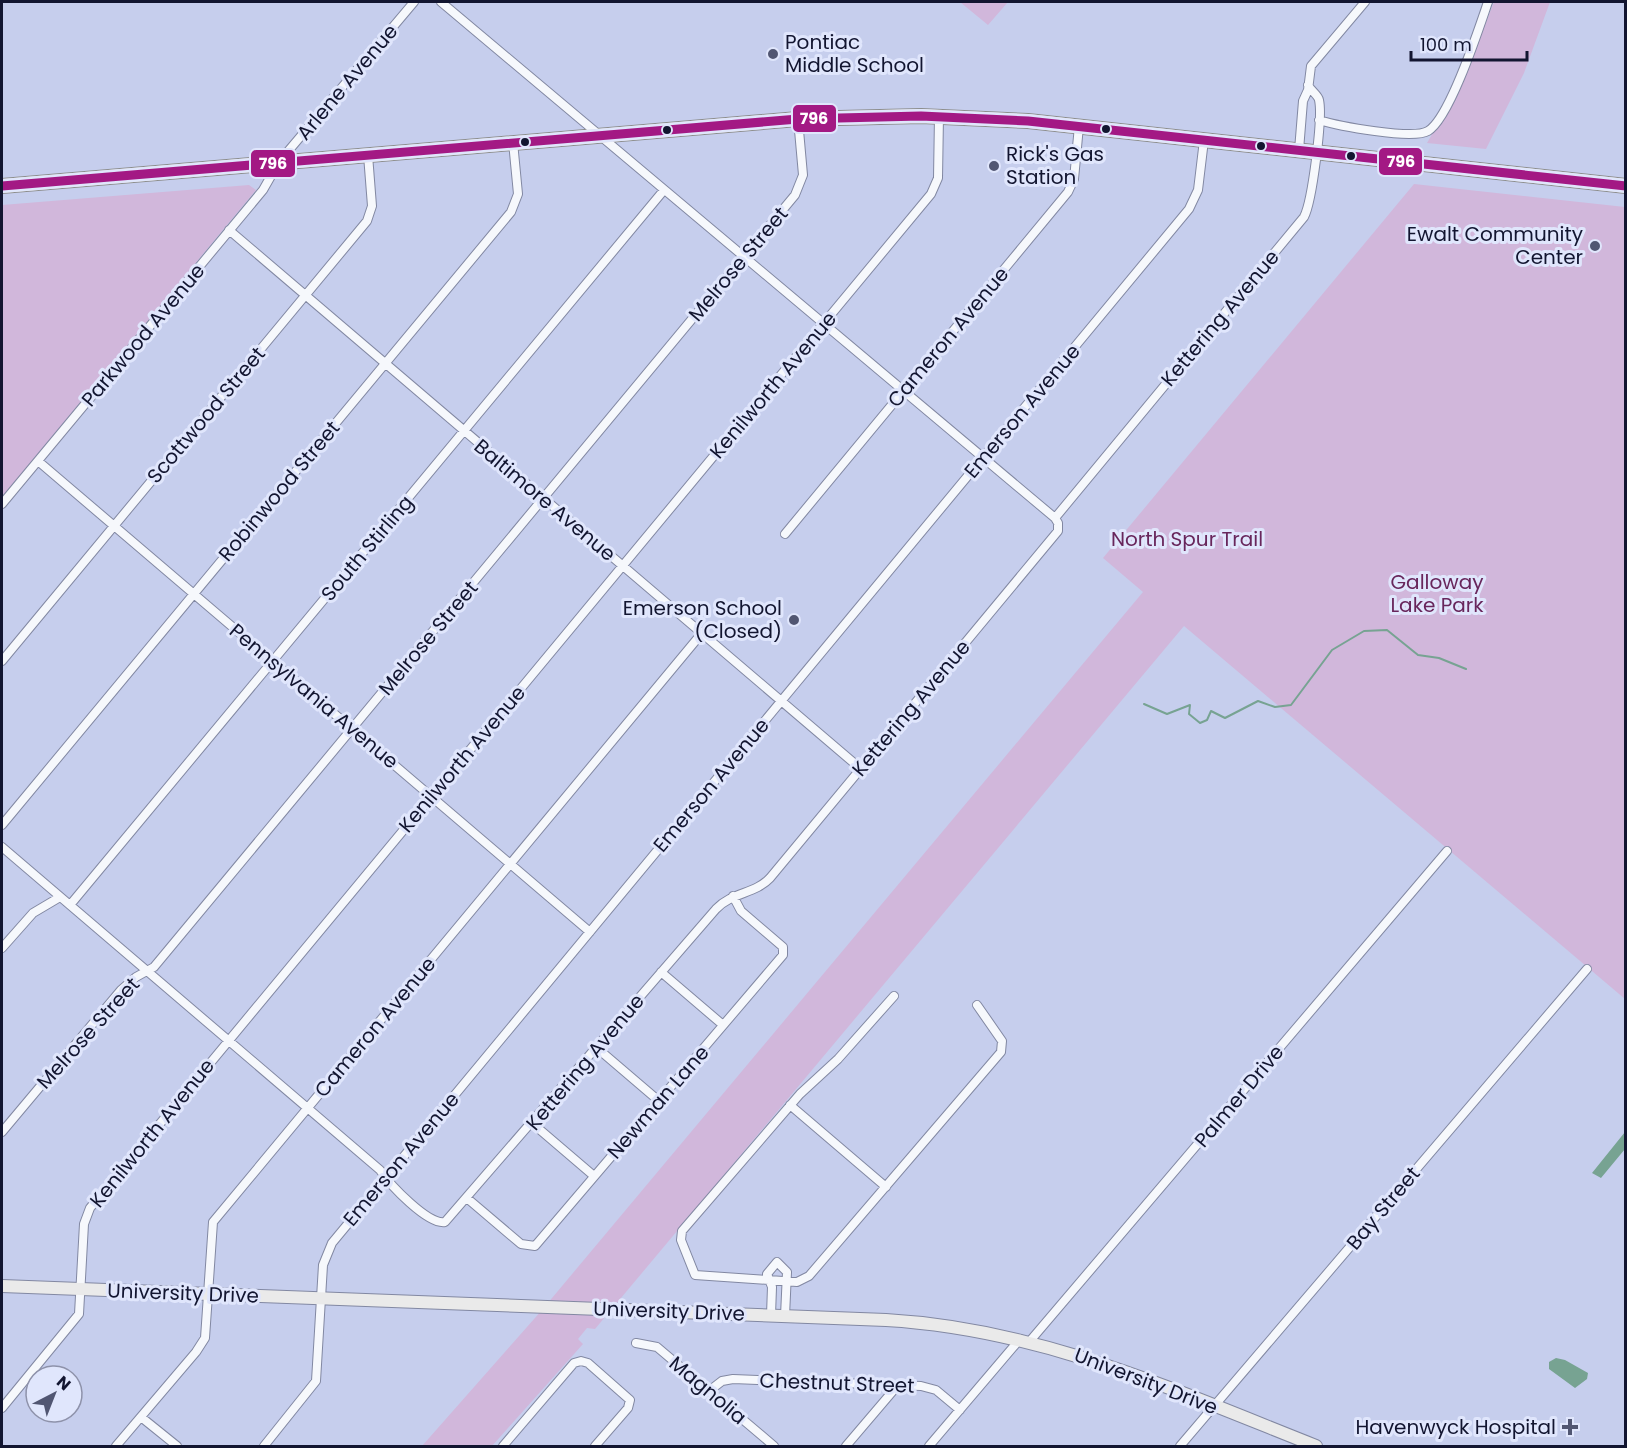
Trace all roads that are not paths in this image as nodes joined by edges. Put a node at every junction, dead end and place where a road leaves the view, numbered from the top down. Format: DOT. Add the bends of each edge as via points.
graph roads {
  1 [pos="414,2"];
  2 [pos="441,2"];
  3 [pos="1365,2"];
  4 [pos="1488,2"];
  5 [pos="1308,85"];
  6 [pos="939,116"];
  7 [pos="798,119"];
  8 [pos="1319,120"];
  9 [pos="1079,126"];
  10 [pos="598,135"];
  11 [pos="1204,140"];
  12 [pos="513,142"];
  13 [pos="1299,150"];
  14 [pos="1316,152"];
  15 [pos="368,155"];
  16 [pos="279,162"];
  17 [pos="2,186"];
  18 [pos="1626,186"];
  19 [pos="664,190"];
  20 [pos="229,230"];
  21 [pos="744,257"];
  22 [pos="306,296"];
  23 [pos="823,324"];
  24 [pos="385,363"];
  25 [pos="903,391"];
  26 [pos="464,431"];
  27 [pos="983,457"];
  28 [pos="38,461"];
  29 [pos="543,498"];
  30 [pos="2,504"];
  31 [pos="1055,518"];
  32 [pos="114,526"];
  33 [pos="785,534"];
  34 [pos="623,566"];
  35 [pos="194,594"];
  36 [pos="702,633"];
  37 [pos="273,661"];
  38 [pos="2,662"];
  39 [pos="781,701"];
  40 [pos="352,729"];
  41 [pos="861,769"];
  42 [pos="431,796"];
  43 [pos="2,825"];
  44 [pos="2,847"];
  45 [pos="1447,850"];
  46 [pos="510,864"];
  47 [pos="733,896"];
  48 [pos="60,897"];
  49 [pos="70,905"];
  50 [pos="590,932"];
  51 [pos="2,948"];
  52 [pos="1587,969"];
  53 [pos="147,971"];
  54 [pos="662,972"];
  55 [pos="894,996"];
  56 [pos="977,1005"];
  57 [pos="723,1025"];
  58 [pos="228,1041"];
  59 [pos="597,1048"];
  60 [pos="659,1101"];
  61 [pos="790,1105"];
  62 [pos="308,1108"];
  63 [pos="532,1123"];
  64 [pos="2,1132"];
  65 [pos="594,1176"];
  66 [pos="385,1178"];
  67 [pos="886,1187"];
  68 [pos="468,1199"];
  69 [pos="769,1280"];
  70 [pos="786,1281"];
  71 [pos="2,1286"];
  72 [pos="82,1289"];
  73 [pos="208,1294"];
  74 [pos="321,1298"];
  75 [pos="771,1315"];
  76 [pos="784,1316"];
  77 [pos="1025,1340"];
  78 [pos="636,1343"];
  79 [pos="898,1385"];
  80 [pos="710,1391"];
  81 [pos="1214,1406"];
  82 [pos="2,1408"];
  83 [pos="960,1410"];
  84 [pos="141,1417"];
  85 [pos="116,1446"];
  86 [pos="177,1446"];
  87 [pos="264,1446"];
  88 [pos="503,1446"];
  89 [pos="596,1446"];
  90 [pos="774,1446"];
  91 [pos="846,1446"];
  92 [pos="929,1446"];
  93 [pos="1180,1446"];
  94 [pos="1316,1446"];
  1 -- 16 [label="street, Arlene Avenue"];
  2 -- 10 [label="street"];
  3 -- 5 [label="street" via="1312,64"];
  4 -- 8 [label="street" via="1453,92 1438,122 1428,131 1415,134 1338,126"];
  5 -- 8 [label="street, Kettering Avenue" via="1318,98"];
  5 -- 13 [label="street" via="1302,101"];
  6 -- 7 [label="main road"];
  6 -- 9 [label="main road"];
  6 -- 23 [label="street, Kenilworth Avenue" via="938,177 934,189"];
  7 -- 10 [label="main road"];
  7 -- 21 [label="street, Melrose Street" via="803,175 800,187"];
  8 -- 14 [label="street, Kettering Avenue"];
  9 -- 11 [label="main road"];
  9 -- 25 [label="street, Cameron Avenue" via="1070,190"];
  10 -- 12 [label="main road"];
  10 -- 19 [label="street"];
  11 -- 13 [label="main road"];
  11 -- 27 [label="street, Emerson Avenue" via="1198,190 1191,206"];
  12 -- 15 [label="main road"];
  12 -- 24 [label="street, Robinwood Street" via="518,190 513,209"];
  13 -- 14 [label="main road"];
  14 -- 18 [label="main road"];
  14 -- 31 [label="street, Kettering Avenue" via="1310,201 1302,220"];
  15 -- 16 [label="main road"];
  15 -- 22 [label="street, Scottwood Street" via="370,217"];
  16 -- 17 [label="main road"];
  16 -- 20 [label="street, Parkwood Avenue" via="263,190"];
  19 -- 21 [label="street"];
  19 -- 26 [label="street, South Stirling"];
  20 -- 22 [label="street, Baltimore Avenue"];
  20 -- 28 [label="street, Parkwood Avenue"];
  21 -- 23 [label="street"];
  21 -- 29 [label="street, Melrose Street"];
  22 -- 24 [label="street, Baltimore Avenue"];
  22 -- 32 [label="street, Scottwood Street"];
  23 -- 25 [label="street"];
  23 -- 34 [label="street, Kenilworth Avenue"];
  24 -- 26 [label="street, Baltimore Avenue"];
  24 -- 35 [label="street, Robinwood Street"];
  25 -- 27 [label="street"];
  25 -- 33 [label="street, Cameron Avenue"];
  26 -- 29 [label="street, Baltimore Avenue"];
  26 -- 37 [label="street, South Stirling"];
  27 -- 31 [label="street"];
  27 -- 39 [label="street, Emerson Avenue"];
  28 -- 30 [label="street, Parkwood Avenue"];
  28 -- 32 [label="street, Pennsylvania Avenue"];
  29 -- 34 [label="street, Baltimore Avenue"];
  29 -- 40 [label="street, Melrose Street"];
  31 -- 41 [label="street, Kettering Avenue" via="1059,525 1056,532"];
  32 -- 35 [label="street, Pennsylvania Avenue"];
  32 -- 38 [label="street, Scottwood Street"];
  34 -- 36 [label="street, Baltimore Avenue"];
  34 -- 42 [label="street, Kenilworth Avenue"];
  35 -- 37 [label="street, Pennsylvania Avenue"];
  35 -- 43 [label="street, Robinwood Street"];
  36 -- 39 [label="street, Baltimore Avenue"];
  36 -- 46 [label="street, Cameron Avenue"];
  37 -- 40 [label="street, Pennsylvania Avenue"];
  37 -- 49 [label="street, South Stirling"];
  39 -- 41 [label="street, Baltimore Avenue"];
  39 -- 50 [label="street, Emerson Avenue"];
  40 -- 42 [label="street, Pennsylvania Avenue"];
  40 -- 53 [label="street, Melrose Street" via="154,968"];
  41 -- 47 [label="street, Kettering Avenue" via="767,881"];
  42 -- 46 [label="street, Pennsylvania Avenue"];
  42 -- 58 [label="street, Kenilworth Avenue"];
  44 -- 48 [label="street"];
  45 -- 77 [label="street, Palmer Drive"];
  46 -- 50 [label="street, Pennsylvania Avenue"];
  46 -- 62 [label="street, Cameron Avenue"];
  47 -- 54 [label="street, Kettering Avenue" via="718,907"];
  47 -- 57 [label="street, Newman Lane" via="741,911 782,945 784,952"];
  48 -- 49 [label="street"];
  48 -- 51 [label="street" via="33,913"];
  49 -- 53 [label="street"];
  50 -- 66 [label="street, Emerson Avenue"];
  52 -- 81 [label="street, Bay Street"];
  53 -- 58 [label="street"];
  53 -- 64 [label="street, Melrose Street" via="121,990"];
  54 -- 57 [label="street"];
  54 -- 59 [label="street, Kettering Avenue"];
  55 -- 61 [label="street"];
  56 -- 67 [label="street" via="1002,1041 1002,1049"];
  57 -- 60 [label="street, Newman Lane"];
  58 -- 62 [label="street"];
  58 -- 72 [label="street, Kenilworth Avenue" via="90,1208 84,1224"];
  59 -- 60 [label="street"];
  59 -- 63 [label="street, Kettering Avenue"];
  60 -- 65 [label="street, Newman Lane"];
  61 -- 67 [label="street"];
  61 -- 69 [label="street" via="681,1237 696,1275"];
  62 -- 66 [label="street" via="381,1170"];
  62 -- 73 [label="street, Cameron Avenue" via="213,1222"];
  63 -- 65 [label="street"];
  63 -- 68 [label="street, Kettering Avenue"];
  65 -- 68 [label="street, Newman Lane" via="535,1246 521,1244"];
  66 -- 68 [label="street, Kettering Avenue" via="432,1220 442,1223"];
  66 -- 74 [label="street, Emerson Avenue" via="328,1249"];
  67 -- 70 [label="street" via="809,1276 801,1281"];
  69 -- 70 [label="street"];
  69 -- 70 [label="street" via="767,1271 777,1262 786,1269"];
  69 -- 75 [label="street"];
  70 -- 76 [label="street"];
  71 -- 72 [label="main road, University Drive"];
  72 -- 73 [label="main road, University Drive"];
  72 -- 82 [label="street, Kenilworth Avenue" via="76,1320"];
  73 -- 74 [label="main road, University Drive"];
  73 -- 84 [label="street, Cameron Avenue" via="207,1328 201,1345"];
  74 -- 75 [label="main road, University Drive"];
  74 -- 87 [label="street, Emerson Avenue" via="316,1381"];
  75 -- 76 [label="main road, University Drive"];
  76 -- 77 [label="main road, University Drive" via="904,1321"];
  77 -- 81 [label="main road, University Drive" via="1100,1362"];
  77 -- 83 [label="street, Palmer Drive"];
  78 -- 80 [label="street, Magnolia" via="657,1347"];
  79 -- 80 [label="street, Chestnut Street" via="733,1379 722,1381"];
  79 -- 83 [label="street, Chestnut Street" via="933,1389"];
  79 -- 91 [label="street"];
  80 -- 90 [label="street, Magnolia"];
  81 -- 93 [label="street, Bay Street"];
  81 -- 94 [label="main road, University Drive"];
  83 -- 92 [label="street, Palmer Drive"];
  84 -- 85 [label="street, Cameron Avenue"];
  84 -- 86 [label="street"];
  88 -- 89 [label="street" via="574,1364 583,1361 630,1400 628,1408"];
}
